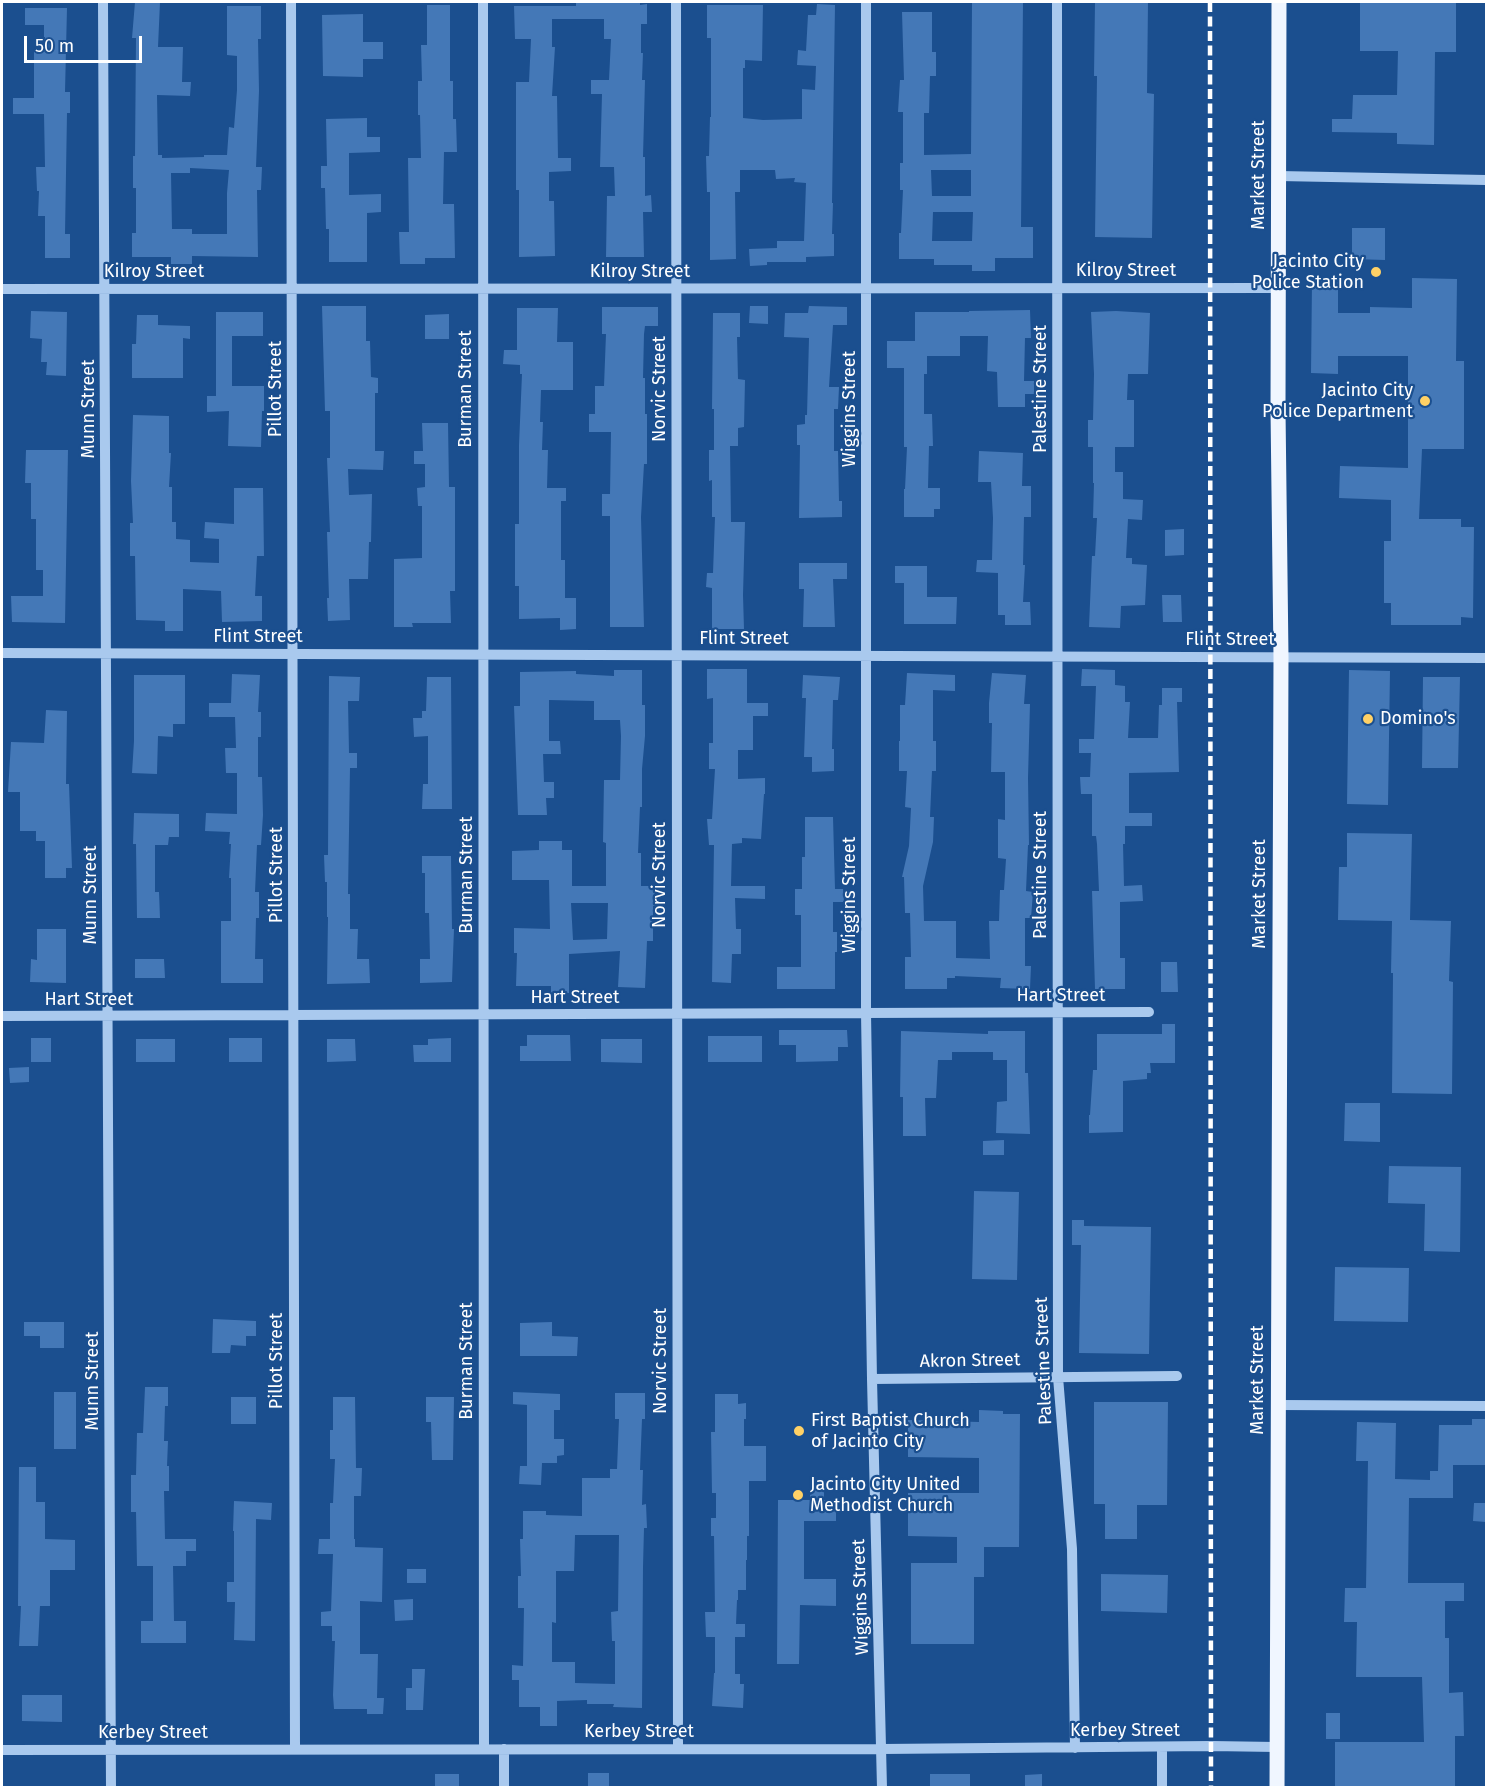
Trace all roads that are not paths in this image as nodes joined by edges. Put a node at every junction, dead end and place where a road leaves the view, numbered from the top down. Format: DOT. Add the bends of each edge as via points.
graph roads {
  1 [pos="103,2"];
  2 [pos="291,2"];
  3 [pos="483,2"];
  4 [pos="676,2"];
  5 [pos="866,2"];
  6 [pos="1057,2"];
  7 [pos="1279,2"];
  8 [pos="1279,176"];
  9 [pos="1486,180"];
  10 [pos="483,288"];
  11 [pos="676,288"];
  12 [pos="866,288"];
  13 [pos="1057,288"];
  14 [pos="1279,288"];
  15 [pos="2,289"];
  16 [pos="105,289"];
  17 [pos="292,289"];
  18 [pos="2,653"];
  19 [pos="107,653"];
  20 [pos="293,654"];
  21 [pos="483,654"];
  22 [pos="677,655"];
  23 [pos="866,656"];
  24 [pos="1058,656"];
  25 [pos="1281,657"];
  26 [pos="1486,658"];
  27 [pos="1058,1012"];
  28 [pos="1149,1012"];
  29 [pos="866,1013"];
  30 [pos="483,1014"];
  31 [pos="677,1014"];
  32 [pos="293,1015"];
  33 [pos="2,1016"];
  34 [pos="108,1016"];
  35 [pos="1177,1376"];
  36 [pos="1058,1377"];
  37 [pos="872,1379"];
  38 [pos="1278,1405"];
  39 [pos="1486,1406"];
  40 [pos="1276,1747"];
  41 [pos="678,1748"];
  42 [pos="1075,1748"];
  43 [pos="1162,1748"];
  44 [pos="111,1749"];
  45 [pos="295,1749"];
  46 [pos="484,1749"];
  47 [pos="504,1749"];
  48 [pos="882,1749"];
  49 [pos="2,1750"];
  50 [pos="111,1788"];
  51 [pos="504,1788"];
  52 [pos="882,1788"];
  53 [pos="1162,1788"];
  54 [pos="1277,1788"];
  1 -- 16 [label="street, Munn Street"];
  2 -- 17 [label="street, Pillot Street"];
  3 -- 10 [label="street, Burman Street"];
  4 -- 11 [label="street, Norvic Street"];
  5 -- 12 [label="street, Wiggins Street"];
  6 -- 13 [label="street, Palestine Street"];
  7 -- 8 [label="main road, Market Street"];
  8 -- 9 [label="street"];
  8 -- 14 [label="main road, Market Street"];
  10 -- 11 [label="street, Kilroy Street"];
  10 -- 17 [label="street, Kilroy Street"];
  10 -- 21 [label="street, Burman Street"];
  11 -- 12 [label="street, Kilroy Street"];
  11 -- 22 [label="street, Norvic Street"];
  12 -- 13 [label="street, Kilroy Street"];
  12 -- 23 [label="street, Wiggins Street"];
  13 -- 14 [label="street, Kilroy Street"];
  13 -- 24 [label="street, Palestine Street"];
  14 -- 25 [label="main road, Market Street"];
  15 -- 16 [label="street, Kilroy Street"];
  16 -- 17 [label="street, Kilroy Street"];
  16 -- 19 [label="street, Munn Street"];
  17 -- 20 [label="street, Pillot Street"];
  18 -- 19 [label="street, Flint Street"];
  19 -- 20 [label="street, Flint Street"];
  19 -- 34 [label="street, Munn Street"];
  20 -- 21 [label="street, Flint Street"];
  20 -- 32 [label="street, Pillot Street"];
  21 -- 22 [label="street, Flint Street"];
  21 -- 30 [label="street, Burman Street"];
  22 -- 23 [label="street, Flint Street"];
  22 -- 31 [label="street, Norvic Street"];
  23 -- 24 [label="street, Flint Street"];
  23 -- 29 [label="street, Wiggins Street"];
  24 -- 25 [label="street, Flint Street"];
  24 -- 27 [label="street, Palestine Street"];
  25 -- 26 [label="street, Flint Street"];
  25 -- 38 [label="main road, Market Street"];
  27 -- 28 [label="street, Hart Street"];
  27 -- 29 [label="street, Hart Street"];
  27 -- 36 [label="street, Palestine Street"];
  29 -- 31 [label="street, Hart Street"];
  29 -- 37 [label="street, Wiggins Street"];
  30 -- 31 [label="street, Hart Street"];
  30 -- 32 [label="street, Hart Street"];
  30 -- 46 [label="street, Burman Street"];
  31 -- 41 [label="street, Norvic Street"];
  32 -- 34 [label="street, Hart Street"];
  32 -- 45 [label="street, Pillot Street"];
  33 -- 34 [label="street, Hart Street"];
  34 -- 44 [label="street, Munn Street"];
  35 -- 36 [label="street, Akron Street"];
  36 -- 37 [label="street, Akron Street"];
  36 -- 42 [label="street, Palestine Street" via="1072,1549"];
  37 -- 48 [label="street, Wiggins Street"];
  38 -- 39 [label="street"];
  38 -- 40 [label="main road, Market Street"];
  40 -- 43 [label="street, Kerbey Street"];
  40 -- 54 [label="main road, Market Street"];
  41 -- 47 [label="street, Kerbey Street"];
  41 -- 48 [label="street, Kerbey Street"];
  42 -- 43 [label="street, Kerbey Street"];
  42 -- 48 [label="street, Kerbey Street"];
  43 -- 53 [label="street"];
  44 -- 45 [label="street, Kerbey Street"];
  44 -- 49 [label="street, Kerbey Street"];
  44 -- 50 [label="street, Munn Street"];
  45 -- 46 [label="street, Kerbey Street"];
  46 -- 47 [label="street, Kerbey Street"];
  47 -- 51 [label="street"];
  48 -- 52 [label="street, Wiggins Street"];
}
